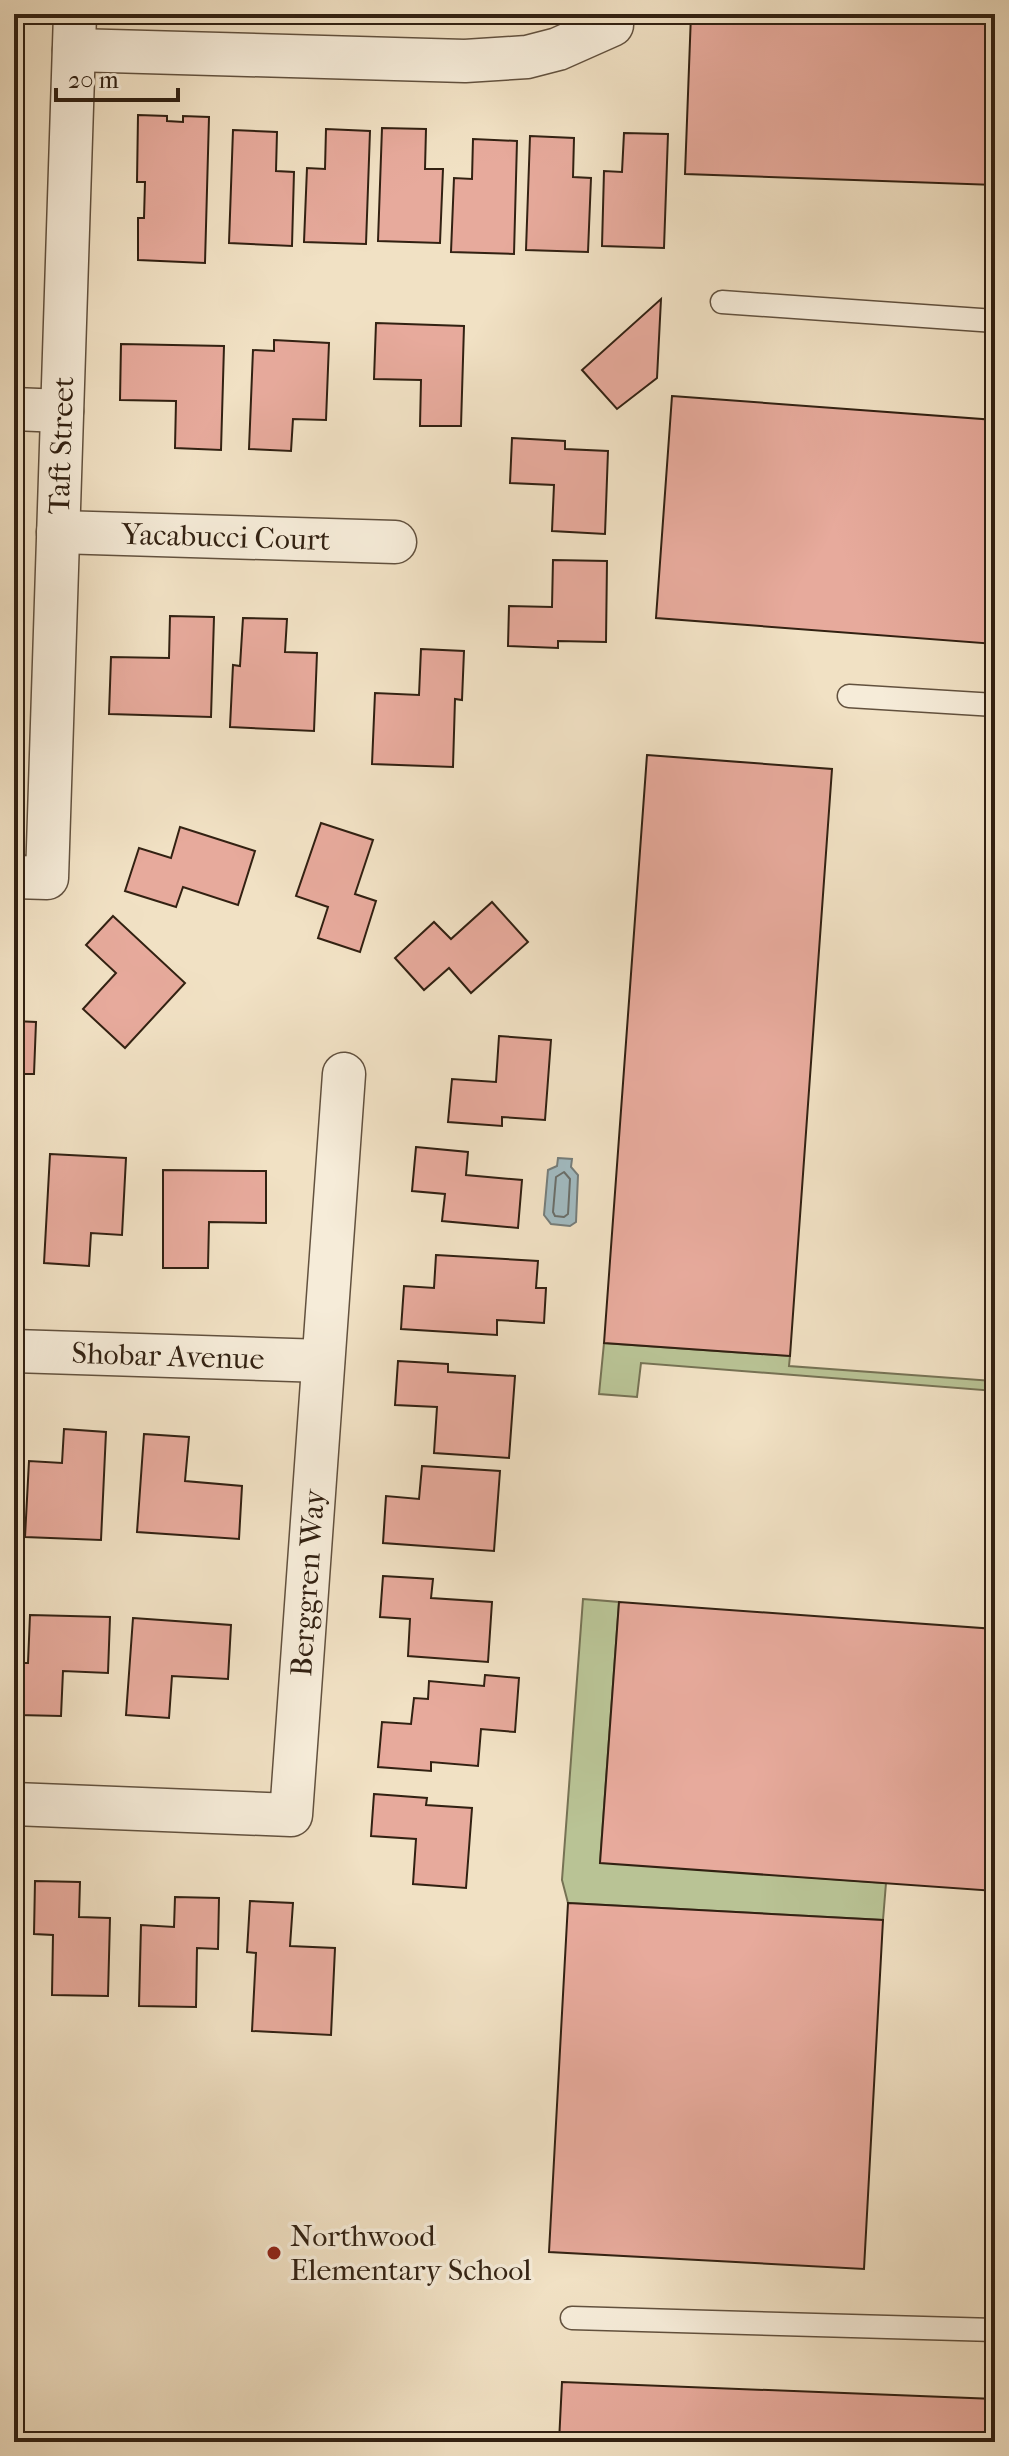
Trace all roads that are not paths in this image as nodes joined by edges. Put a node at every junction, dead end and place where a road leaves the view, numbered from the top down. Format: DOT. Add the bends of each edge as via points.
graph roads {
  1 [pos="612,25"];
  2 [pos="75,32"];
  3 [pos="722,302"];
  4 [pos="995,321"];
  5 [pos="14,409"];
  6 [pos="62,411"];
  7 [pos="58,532"];
  8 [pos="395,542"];
  9 [pos="849,696"];
  10 [pos="995,705"];
  11 [pos="30,878"];
  12 [pos="344,1074"];
  13 [pos="14,1351"];
  14 [pos="323,1361"];
  15 [pos="14,1804"];
  16 [pos="572,2318"];
  17 [pos="995,2330"];
  1 -- 2 [label="street" via="527,57 465,61"];
  2 -- 6 [label="street, Taft Street"];
  3 -- 4 [label="lane"];
  5 -- 6 [label="street"];
  6 -- 7 [label="street, Taft Street"];
  7 -- 8 [label="street, Yacabucci Court"];
  7 -- 11 [label="street, Taft Street"];
  9 -- 10 [label="lane"];
  12 -- 14 [label="street, Berggren Way"];
  13 -- 14 [label="street, Shobar Avenue"];
  14 -- 15 [label="street, Berggren Way" via="291,1815"];
  16 -- 17 [label="lane"];
}
